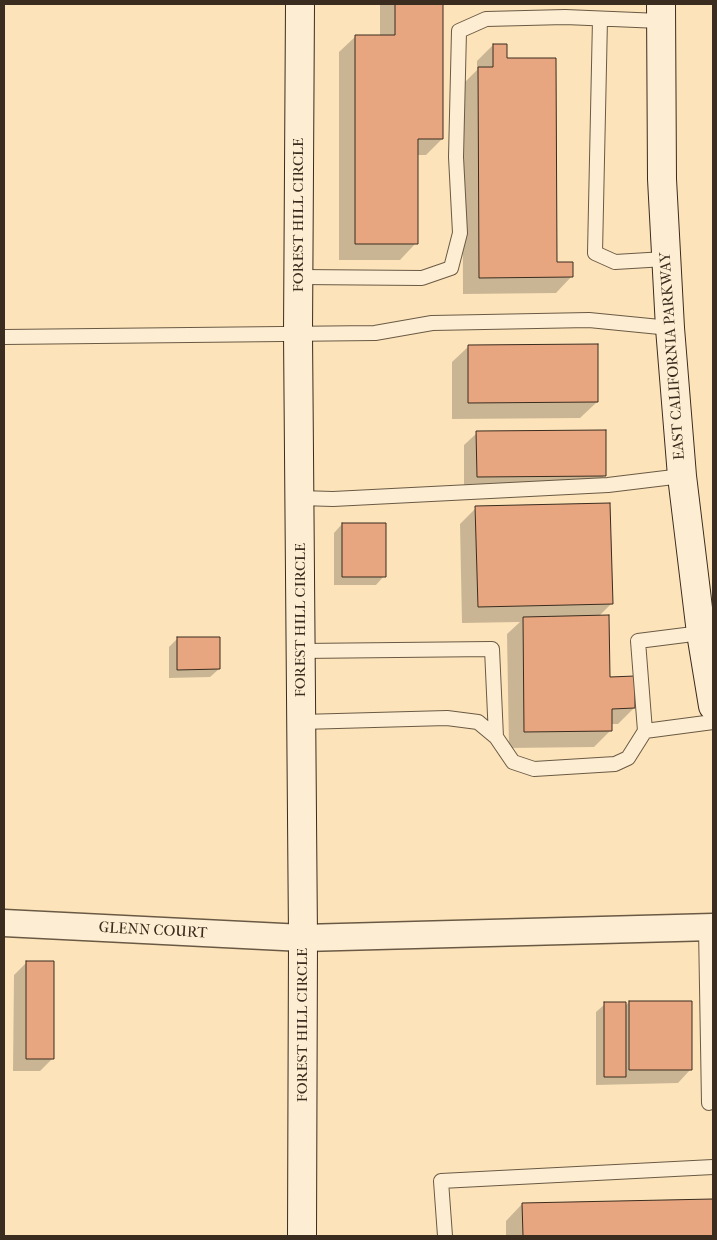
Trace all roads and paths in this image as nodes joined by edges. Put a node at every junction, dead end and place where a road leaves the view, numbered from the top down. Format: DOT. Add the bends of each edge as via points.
graph roads {
  1 [pos="300,4"];
  2 [pos="660,13"];
  3 [pos="600,19"];
  4 [pos="665,259"];
  5 [pos="300,277"];
  6 [pos="670,328"];
  7 [pos="298,333"];
  8 [pos="4,337"];
  9 [pos="682,476"];
  10 [pos="300,498"];
  11 [pos="701,633"];
  12 [pos="301,651"];
  13 [pos="713,706"];
  14 [pos="302,722"];
  15 [pos="713,722"];
  16 [pos="645,731"];
  17 [pos="496,737"];
  18 [pos="4,923"];
  19 [pos="709,928"];
  20 [pos="303,938"];
  21 [pos="709,1103"];
  22 [pos="713,1166"];
  23 [pos="302,1236"];
  24 [pos="445,1236"];
  1 -- 5 [label="street, FOREST HILL CIRCLE"];
  2 -- 3 [label="lane"];
  2 -- 4 [label="street, EAST CALIFORNIA PARKWAY"];
  3 -- 4 [label="lane" via="595,253 615,262"];
  3 -- 5 [label="lane" via="486,19 459,31 456,156 460,233 451,268 422,278"];
  4 -- 6 [label="street, EAST CALIFORNIA PARKWAY"];
  5 -- 7 [label="street, FOREST HILL CIRCLE"];
  6 -- 7 [label="lane" via="589,320 432,323 375,333"];
  6 -- 9 [label="street, EAST CALIFORNIA PARKWAY"];
  7 -- 8 [label="lane"];
  7 -- 10 [label="street, FOREST HILL CIRCLE"];
  9 -- 10 [label="lane" via="608,484"];
  9 -- 11 [label="street, EAST CALIFORNIA PARKWAY"];
  10 -- 12 [label="street, FOREST HILL CIRCLE"];
  11 -- 13 [label="street, EAST CALIFORNIA PARKWAY"];
  11 -- 16 [label="lane" via="638,641"];
  12 -- 14 [label="street, FOREST HILL CIRCLE"];
  12 -- 17 [label="lane" via="492,649"];
  14 -- 17 [label="lane" via="447,718 478,722"];
  14 -- 20 [label="street, FOREST HILL CIRCLE"];
  15 -- 16 [label="lane"];
  16 -- 17 [label="lane" via="628,758 615,764 534,769 514,762"];
  18 -- 20 [label="street, GLENN COURT"];
  19 -- 20 [label="street, GLENN COURT"];
  19 -- 21 [label="lane"];
  20 -- 23 [label="street, FOREST HILL CIRCLE"];
  22 -- 24 [label="lane" via="441,1182"];
}
